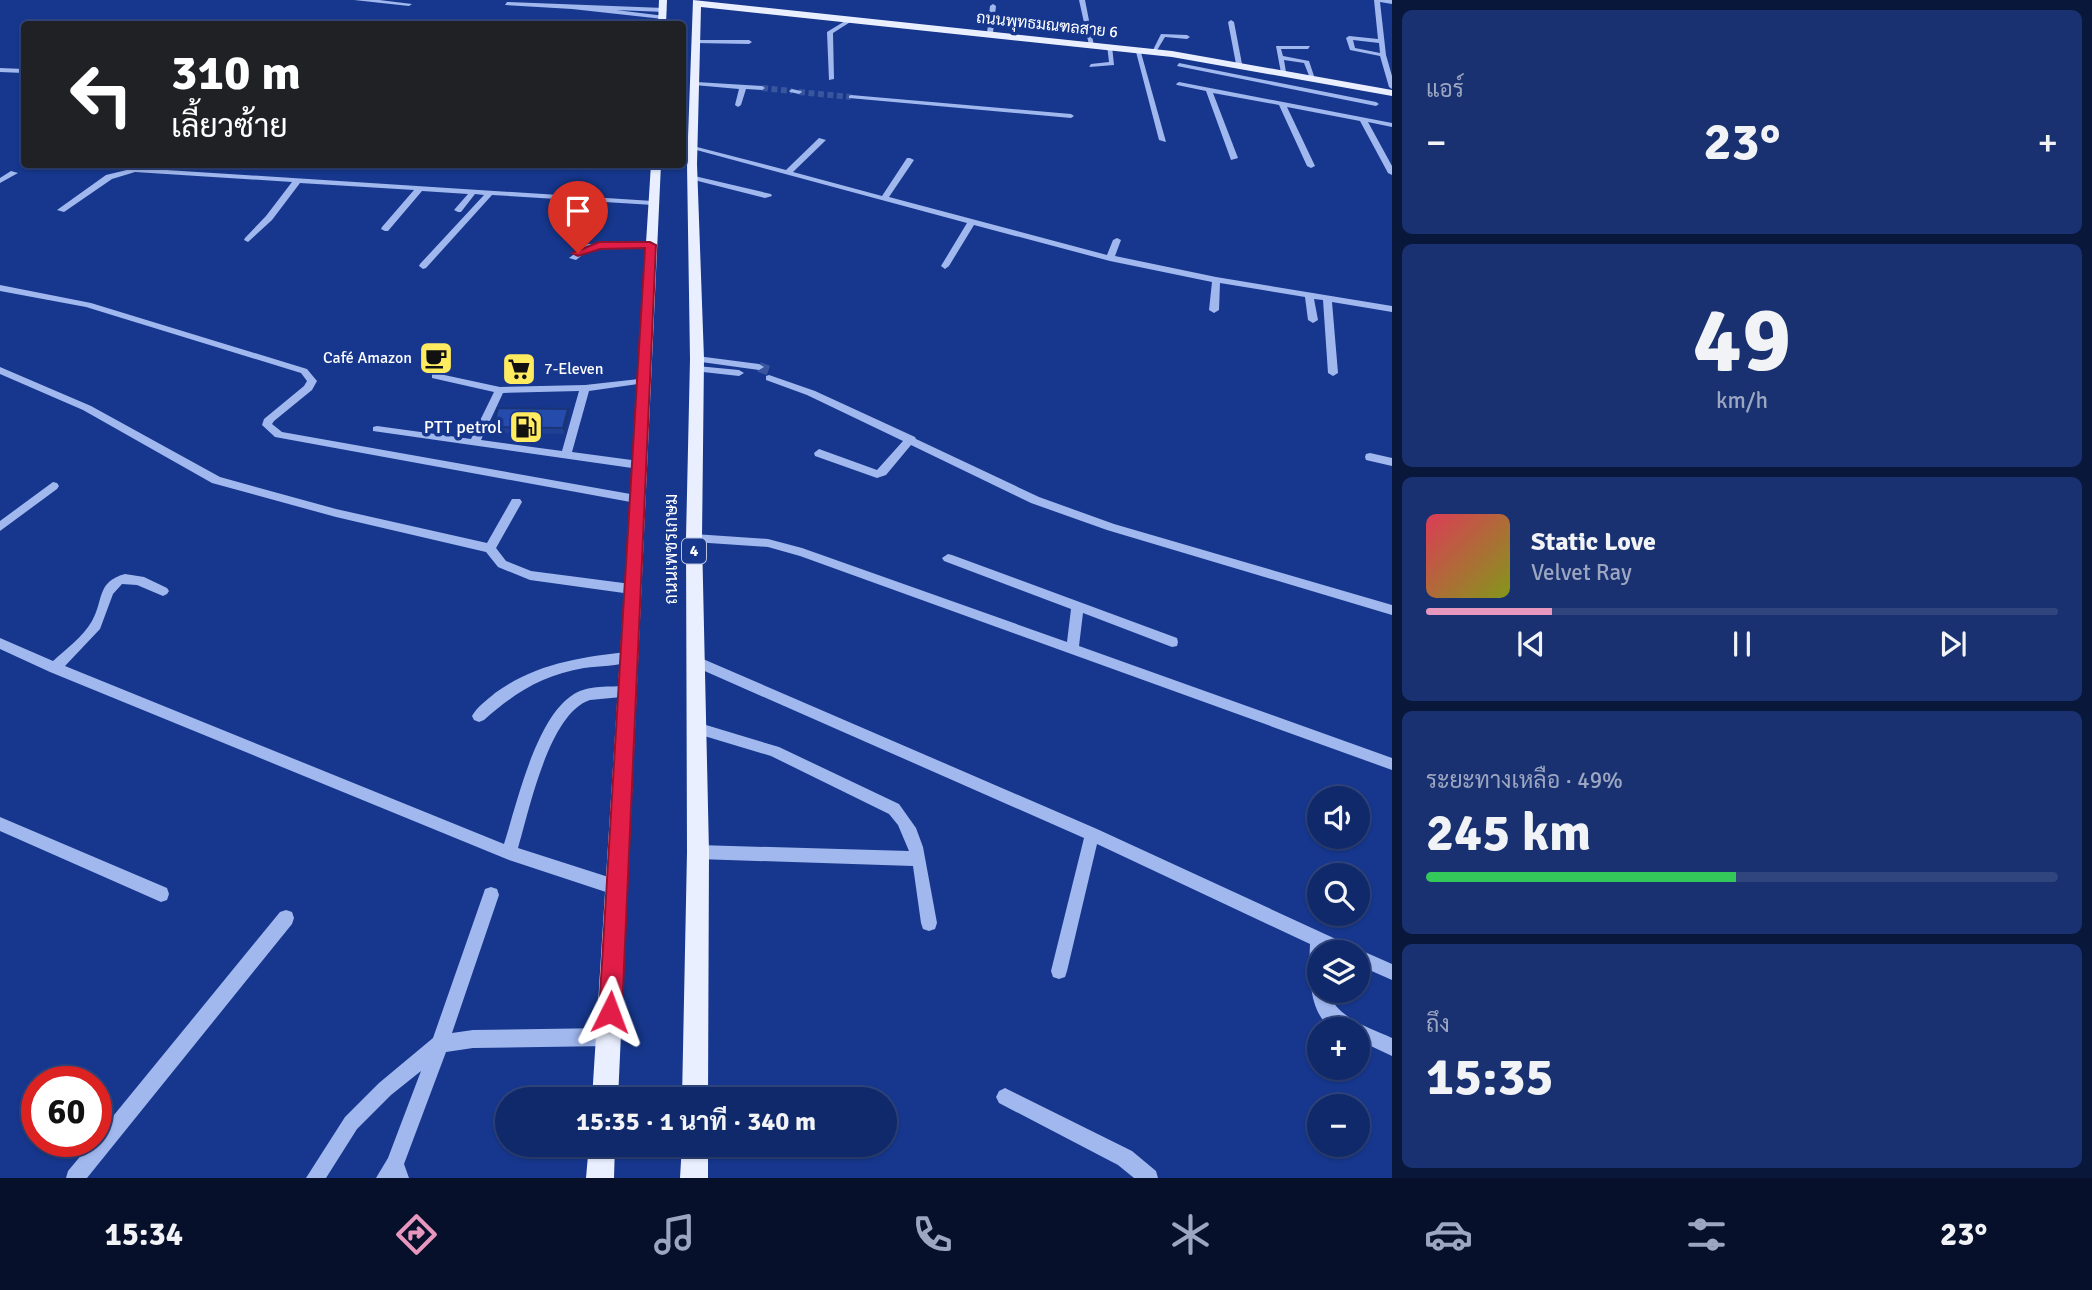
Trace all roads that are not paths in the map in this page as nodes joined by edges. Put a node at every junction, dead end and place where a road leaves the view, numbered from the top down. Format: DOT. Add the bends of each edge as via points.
graph roads {
  1 [pos="357,0"];
  2 [pos="1083,0"];
  3 [pos="1379,0"];
  4 [pos="650,1"];
  5 [pos="697,2"];
  6 [pos="1392,2"];
  7 [pos="409,4"];
  8 [pos="507,4"];
  9 [pos="993,6"];
  10 [pos="663,10"];
  11 [pos="852,19"];
  12 [pos="1231,22"];
  13 [pos="1379,27"];
  14 [pos="1389,28"];
  15 [pos="990,33"];
  16 [pos="1187,37"];
  17 [pos="1381,41"];
  18 [pos="697,42"];
  19 [pos="749,42"];
  20 [pos="1092,45"];
  21 [pos="1109,46"];
  22 [pos="1308,47"];
  23 [pos="1137,49"];
  24 [pos="1154,51"];
  25 [pos="1383,55"];
  26 [pos="1281,58"];
  27 [pos="1212,60"];
  28 [pos="1238,64"];
  29 [pos="1179,65"];
  30 [pos="1091,66"];
  31 [pos="0,70"];
  32 [pos="21,71"];
  33 [pos="1206,71"];
  34 [pos="1283,72"];
  35 [pos="1313,78"];
  36 [pos="831,79"];
  37 [pos="696,84"];
  38 [pos="1179,84"];
  39 [pos="1347,84"];
  40 [pos="743,87"];
  41 [pos="1292,87"];
  42 [pos="762,88"];
  43 [pos="1199,88"];
  44 [pos="1392,88"];
  45 [pos="1209,90"];
  46 [pos="1392,93"];
  47 [pos="850,97"];
  48 [pos="1340,97"];
  49 [pos="1284,104"];
  50 [pos="1376,104"];
  51 [pos="738,105"];
  52 [pos="1071,116"];
  53 [pos="1363,120"];
  54 [pos="1392,125"];
  55 [pos="822,140"];
  56 [pos="1163,140"];
  57 [pos="693,148"];
  58 [pos="1234,158"];
  59 [pos="910,160"];
  60 [pos="1311,166"];
  61 [pos="656,168"];
  62 [pos="14,173"];
  63 [pos="788,173"];
  64 [pos="1392,173"];
  65 [pos="693,177"];
  66 [pos="298,180"];
  67 [pos="0,181"];
  68 [pos="420,188"];
  69 [pos="473,192"];
  70 [pos="490,193"];
  71 [pos="768,196"];
  72 [pos="884,199"];
  73 [pos="653,203"];
  74 [pos="61,210"];
  75 [pos="457,211"];
  76 [pos="972,222"];
  77 [pos="385,229"];
  78 [pos="248,240"];
  79 [pos="1117,240"];
  80 [pos="650,245"];
  81 [pos="573,258"];
  82 [pos="1110,258"];
  83 [pos="423,266"];
  84 [pos="945,266"];
  85 [pos="1216,280"];
  86 [pos="0,288"];
  87 [pos="1309,296"];
  88 [pos="1327,299"];
  89 [pos="1392,309"];
  90 [pos="1214,310"];
  91 [pos="1312,320"];
  92 [pos="697,364"];
  93 [pos="0,370"];
  94 [pos="758,371"];
  95 [pos="1333,373"];
  96 [pos="771,375"];
  97 [pos="435,376"];
  98 [pos="645,380"];
  99 [pos="585,388"];
  100 [pos="500,390"];
  101 [pos="377,429"];
  102 [pos="911,439"];
  103 [pos="474,443"];
  104 [pos="819,453"];
  105 [pos="566,456"];
  106 [pos="1370,457"];
  107 [pos="1392,462"];
  108 [pos="639,465"];
  109 [pos="53,486"];
  110 [pos="636,499"];
  111 [pos="516,502"];
  112 [pos="0,527"];
  113 [pos="694,538"];
  114 [pos="490,548"];
  115 [pos="948,558"];
  116 [pos="631,589"];
  117 [pos="163,591"];
  118 [pos="1078,606"];
  119 [pos="1392,610"];
  120 [pos="1172,642"];
  121 [pos="0,643"];
  122 [pos="1072,650"];
  123 [pos="628,657"];
  124 [pos="696,661"];
  125 [pos="55,668"];
  126 [pos="627,692"];
  127 [pos="479,716"];
  128 [pos="696,728"];
  129 [pos="1392,764"];
  130 [pos="0,824"];
  131 [pos="1092,834"];
  132 [pos="698,852"];
  133 [pos="509,853"];
  134 [pos="919,859"];
  135 [pos="618,888"];
  136 [pos="161,894"];
  137 [pos="491,895"];
  138 [pos="286,918"];
  139 [pos="929,923"];
  140 [pos="1316,940"];
  141 [pos="1370,962"];
  142 [pos="1059,971"];
  143 [pos="1392,972"];
  144 [pos="609,1037"];
  145 [pos="1370,1037"];
  146 [pos="440,1044"];
  147 [pos="1392,1047"];
  148 [pos="606,1087"];
  149 [pos="695,1087"];
  150 [pos="1005,1097"];
  151 [pos="601,1157"];
  152 [pos="695,1157"];
  153 [pos="393,1173"];
  154 [pos="75,1178"];
  155 [pos="315,1178"];
  156 [pos="600,1178"];
  157 [pos="694,1178"];
  158 [pos="1149,1178"];
  1 -- 7 [label="street"];
  2 -- 20 [label="street"];
  3 -- 6 [label="street"];
  3 -- 13 [label="street"];
  4 -- 10 [label="street"];
  5 -- 11 [label="main road, ถนนพุทธมณฑลสาย 6"];
  5 -- 18 [label="main road, ถนนเพชรเกษม / 4"];
  8 -- 10 [label="street"];
  9 -- 15 [label="street"];
  11 -- 15 [label="main road, ถนนพุทธมณฑลสาย 6"];
  11 -- 36 [label="street" via="830,32"];
  12 -- 28 [label="street"];
  13 -- 14 [label="street"];
  13 -- 17 [label="street"];
  15 -- 20 [label="main road, ถนนพุทธมณฑลสาย 6"];
  16 -- 24 [label="street" via="1163,35"];
  17 -- 25 [label="street"];
  17 -- 25 [label="street" via="1349,38 1352,49"];
  18 -- 19 [label="street"];
  18 -- 37 [label="main road, ถนนเพชรเกษม / 4"];
  20 -- 21 [label="main road, ถนนพุทธมณฑลสาย 6"];
  21 -- 23 [label="main road, ถนนพุทธมณฑลสาย 6"];
  21 -- 30 [label="street" via="1112,64"];
  22 -- 26 [label="street" via="1280,45"];
  23 -- 24 [label="main road, ถนนพุทธมณฑลสาย 6"];
  23 -- 56 [label="street"];
  24 -- 27 [label="main road, ถนนพุทธมณฑลสาย 6"];
  25 -- 44 [label="street"];
  26 -- 34 [label="street"];
  26 -- 35 [label="street" via="1307,62"];
  27 -- 28 [label="main road, ถนนพุทธมณฑลสาย 6"];
  27 -- 33 [label="street"];
  28 -- 34 [label="main road, ถนนพุทธมณฑลสาย 6"];
  29 -- 33 [label="street"];
  31 -- 32 [label="street"];
  33 -- 41 [label="street"];
  33 -- 43 [label="street"];
  34 -- 35 [label="main road, ถนนพุทธมณฑลสาย 6"];
  35 -- 39 [label="main road, ถนนพุทธมณฑลสาย 6"];
  37 -- 40 [label="street"];
  37 -- 57 [label="main road, ถนนเพชรเกษม / 4"];
  38 -- 43 [label="street"];
  39 -- 46 [label="main road, ถนนพุทธมณฑลสาย 6"];
  39 -- 48 [label="street"];
  40 -- 42 [label="street"];
  40 -- 51 [label="street"];
  41 -- 48 [label="street"];
  41 -- 49 [label="street"];
  43 -- 45 [label="street"];
  45 -- 49 [label="street"];
  45 -- 58 [label="street"];
  47 -- 52 [label="street"];
  48 -- 50 [label="street"];
  49 -- 53 [label="street"];
  49 -- 60 [label="street"];
  53 -- 54 [label="street"];
  53 -- 64 [label="street"];
  55 -- 63 [label="street"];
  57 -- 63 [label="street"];
  57 -- 65 [label="main road, ถนนเพชรเกษม / 4"];
  59 -- 72 [label="street"];
  61 -- 73 [label="main road, ถนนเพชรเกษม"];
  62 -- 67 [label="street"];
  63 -- 72 [label="street"];
  65 -- 71 [label="street"];
  65 -- 92 [label="main road, ถนนเพชรเกษม / 4"];
  66 -- 68 [label="street"];
  66 -- 74 [label="street" via="122,171"];
  66 -- 78 [label="street"];
  68 -- 69 [label="street"];
  68 -- 77 [label="street"];
  69 -- 70 [label="street"];
  69 -- 75 [label="street"];
  70 -- 73 [label="street"];
  70 -- 83 [label="street"];
  72 -- 76 [label="street"];
  73 -- 80 [label="main road, ถนนเพชรเกษม"];
  76 -- 82 [label="street"];
  76 -- 84 [label="street"];
  79 -- 82 [label="street"];
  80 -- 81 [label="street" via="588,247"];
  80 -- 98 [label="main road, ถนนเพชรเกษม"];
  82 -- 85 [label="street"];
  85 -- 87 [label="street"];
  85 -- 90 [label="street"];
  86 -- 110 [label="street" via="88,305 304,371 312,381 308,388 269,419 267,425 279,435"];
  87 -- 88 [label="street"];
  87 -- 91 [label="street"];
  88 -- 89 [label="street"];
  88 -- 95 [label="street"];
  92 -- 94 [label="street"];
  92 -- 113 [label="main road, ถนนเพชรเกษม / 4"];
  93 -- 114 [label="street" via="87,408 216,481"];
  96 -- 102 [label="street"];
  97 -- 100 [label="street"];
  98 -- 99 [label="street"];
  98 -- 108 [label="main road, ถนนเพชรเกษม"];
  99 -- 100 [label="street"];
  99 -- 105 [label="street"];
  100 -- 103 [label="street"];
  101 -- 103 [label="street"];
  102 -- 104 [label="street" via="877,474"];
  102 -- 119 [label="street" via="1060,509"];
  103 -- 105 [label="street"];
  105 -- 108 [label="street"];
  106 -- 107 [label="street"];
  108 -- 110 [label="main road, ถนนเพชรเกษม"];
  109 -- 112 [label="street"];
  110 -- 116 [label="main road, ถนนเพชรเกษม"];
  111 -- 114 [label="street"];
  113 -- 122 [label="street" via="768,543 802,552"];
  113 -- 124 [label="main road, ถนนเพชรเกษม / 4"];
  114 -- 116 [label="street" via="502,565 530,575"];
  115 -- 118 [label="street"];
  116 -- 123 [label="main road, ถนนเพชรเกษม"];
  117 -- 125 [label="street" via="135,578 116,583 95,627"];
  118 -- 120 [label="street"];
  118 -- 122 [label="street"];
  121 -- 125 [label="street"];
  122 -- 129 [label="street"];
  123 -- 126 [label="main road, ถนนเพชรเกษม"];
  123 -- 127 [label="street" via="550,667 498,698"];
  124 -- 128 [label="main road, ถนนเพชรเกษม / 4"];
  124 -- 131 [label="street"];
  125 -- 133 [label="street"];
  126 -- 133 [label="street" via="585,695 561,714 536,766"];
  126 -- 135 [label="main road, ถนนเพชรเกษม"];
  128 -- 132 [label="main road, ถนนเพชรเกษม / 4"];
  128 -- 134 [label="street" via="774,751 881,801 905,819"];
  130 -- 136 [label="street"];
  131 -- 140 [label="street"];
  131 -- 142 [label="street"];
  132 -- 134 [label="street"];
  132 -- 149 [label="main road, ถนนเพชรเกษม / 4"];
  133 -- 135 [label="street"];
  134 -- 139 [label="street"];
  135 -- 144 [label="main road, ถนนเพชรเกษม"];
  137 -- 146 [label="street"];
  138 -- 154 [label="street"];
  141 -- 143 [label="street"];
  144 -- 146 [label="street" via="473,1039"];
  144 -- 148 [label="main road, ถนนเพชรเกษม"];
  145 -- 147 [label="street"];
  146 -- 153 [label="street"];
  146 -- 155 [label="street" via="351,1122"];
  150 -- 158 [label="street" via="1125,1158"];
  151 -- 156 [label="main road"];
  152 -- 157 [label="main road"];
}
